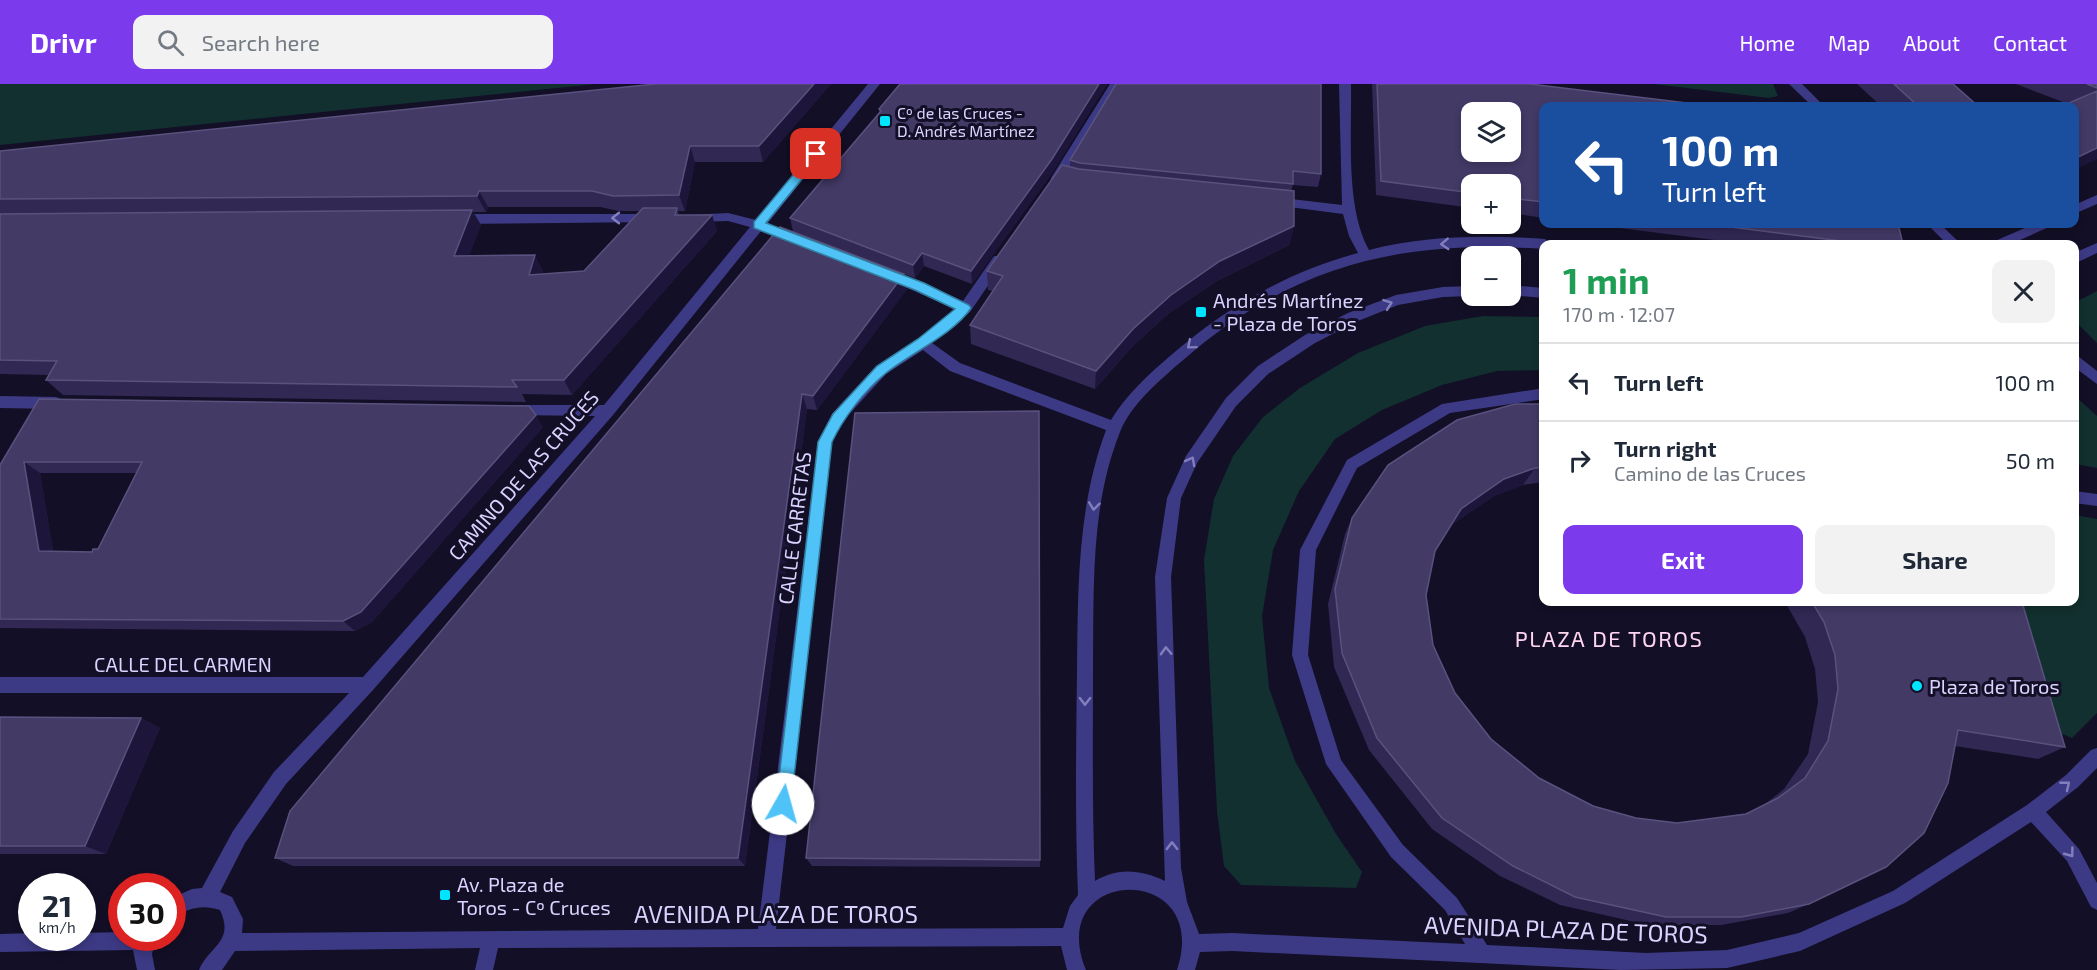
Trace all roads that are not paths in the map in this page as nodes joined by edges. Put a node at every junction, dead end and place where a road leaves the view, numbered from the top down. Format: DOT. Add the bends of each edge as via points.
graph roads {
  1 [pos="874,84"];
  2 [pos="1116,84"];
  3 [pos="1345,84"];
  4 [pos="1795,84"];
  5 [pos="1814,102"];
  6 [pos="1045,195"];
  7 [pos="2097,199"];
  8 [pos="1266,201"];
  9 [pos="2079,208"];
  10 [pos="1348,210"];
  11 [pos="442,219"];
  12 [pos="758,225"];
  13 [pos="1937,228"];
  14 [pos="2036,228"];
  15 [pos="1951,240"];
  16 [pos="2009,240"];
  17 [pos="1011,242"];
  18 [pos="1539,243"];
  19 [pos="812,246"];
  20 [pos="2097,248"];
  21 [pos="1365,254"];
  22 [pos="2079,257"];
  23 [pos="876,270"];
  24 [pos="1461,291"];
  25 [pos="1521,291"];
  26 [pos="1539,293"];
  27 [pos="964,308"];
  28 [pos="923,343"];
  29 [pos="2079,363"];
  30 [pos="2097,379"];
  31 [pos="1539,394"];
  32 [pos="0,402"];
  33 [pos="72,404"];
  34 [pos="501,409"];
  35 [pos="608,411"];
  36 [pos="1114,427"];
  37 [pos="2079,497"];
  38 [pos="2097,500"];
  39 [pos="0,685"];
  40 [pos="367,685"];
  41 [pos="2097,756"];
  42 [pos="2033,811"];
  43 [pos="208,896"];
  44 [pos="1087,896"];
  45 [pos="186,900"];
  46 [pos="2097,901"];
  47 [pos="1178,904"];
  48 [pos="1070,937"];
  49 [pos="766,939"];
  50 [pos="108,940"];
  51 [pos="491,940"];
  52 [pos="230,942"];
  53 [pos="0,943"];
  54 [pos="1192,943"];
  55 [pos="144,951"];
  56 [pos="1481,953"];
  57 [pos="1647,966"];
  58 [pos="146,970"];
  59 [pos="208,970"];
  60 [pos="484,970"];
  61 [pos="1077,970"];
  62 [pos="1186,970"];
  1 -- 12 [label="street, CAMINO DE LAS CRUCES"];
  2 -- 6 [label="street" via="1063,178"];
  3 -- 10 [label="street"];
  4 -- 5 [label="street"];
  7 -- 9 [label="street"];
  8 -- 10 [label="street"];
  10 -- 21 [label="street"];
  12 -- 11 [label="street, one-way" via="728,217"];
  12 -- 19 [label="street"];
  12 -- 35 [label="street, CAMINO DE LAS CRUCES"];
  13 -- 15 [label="street"];
  14 -- 16 [label="street"];
  17 -- 27 [label="street, CALLE CARRETAS"];
  18 -- 21 [label="street, one-way" via="1509,240 1417,245"];
  20 -- 22 [label="street"];
  21 -- 36 [label="street, one-way" via="1262,295 1213,327 1147,386"];
  23 -- 27 [label="street"];
  47 -- 24 [label="street, one-way" via="1172,868 1163,577 1174,498 1191,460 1231,402 1263,370 1310,339 1396,300"];
  25 -- 26 [label="street"];
  27 -- 28 [label="street, CALLE CARRETAS"];
  28 -- 36 [label="street" via="955,367"];
  28 -- 49 [label="street, CALLE CARRETAS" via="881,370 837,418 825,442"];
  29 -- 30 [label="street"];
  31 -- 56 [label="street" via="1447,408 1352,464 1308,550 1300,655 1334,764 1397,851 1451,904"];
  32 -- 33 [label="street"];
  34 -- 35 [label="street"];
  35 -- 40 [label="street, CAMINO DE LAS CRUCES"];
  36 -- 44 [label="street, one-way" via="1097,481 1086,567"];
  37 -- 38 [label="street"];
  39 -- 40 [label="street, CALLE DEL CARMEN"];
  40 -- 43 [label="street, CAMINO DE LAS CRUCES" via="280,778 239,837"];
  42 -- 41 [label="street, AVENIDA PLAZA DE TOROS, one-way"];
  42 -- 46 [label="street, one-way" via="2073,855"];
  42 -- 57 [label="street, AVENIDA PLAZA DE TOROS" via="1899,897 1800,942 1727,959"];
  43 -- 45 [label="street"];
  43 -- 52 [label="street" via="226,903 234,920"];
  44 -- 47 [label="street" via="1108,882 1133,879 1158,887"];
  44 -- 48 [label="street" via="1075,915"];
  47 -- 54 [label="street" via="1188,922"];
  48 -- 49 [label="street, AVENIDA PLAZA DE TOROS"];
  48 -- 61 [label="street"];
  49 -- 51 [label="street, AVENIDA PLAZA DE TOROS"];
  50 -- 53 [label="street"];
  51 -- 52 [label="street, AVENIDA PLAZA DE TOROS"];
  51 -- 60 [label="street"];
  52 -- 59 [label="street"];
  54 -- 56 [label="street, AVENIDA PLAZA DE TOROS"];
  54 -- 62 [label="street"];
  55 -- 58 [label="street" via="142,964"];
  56 -- 57 [label="street, AVENIDA PLAZA DE TOROS"];
}
